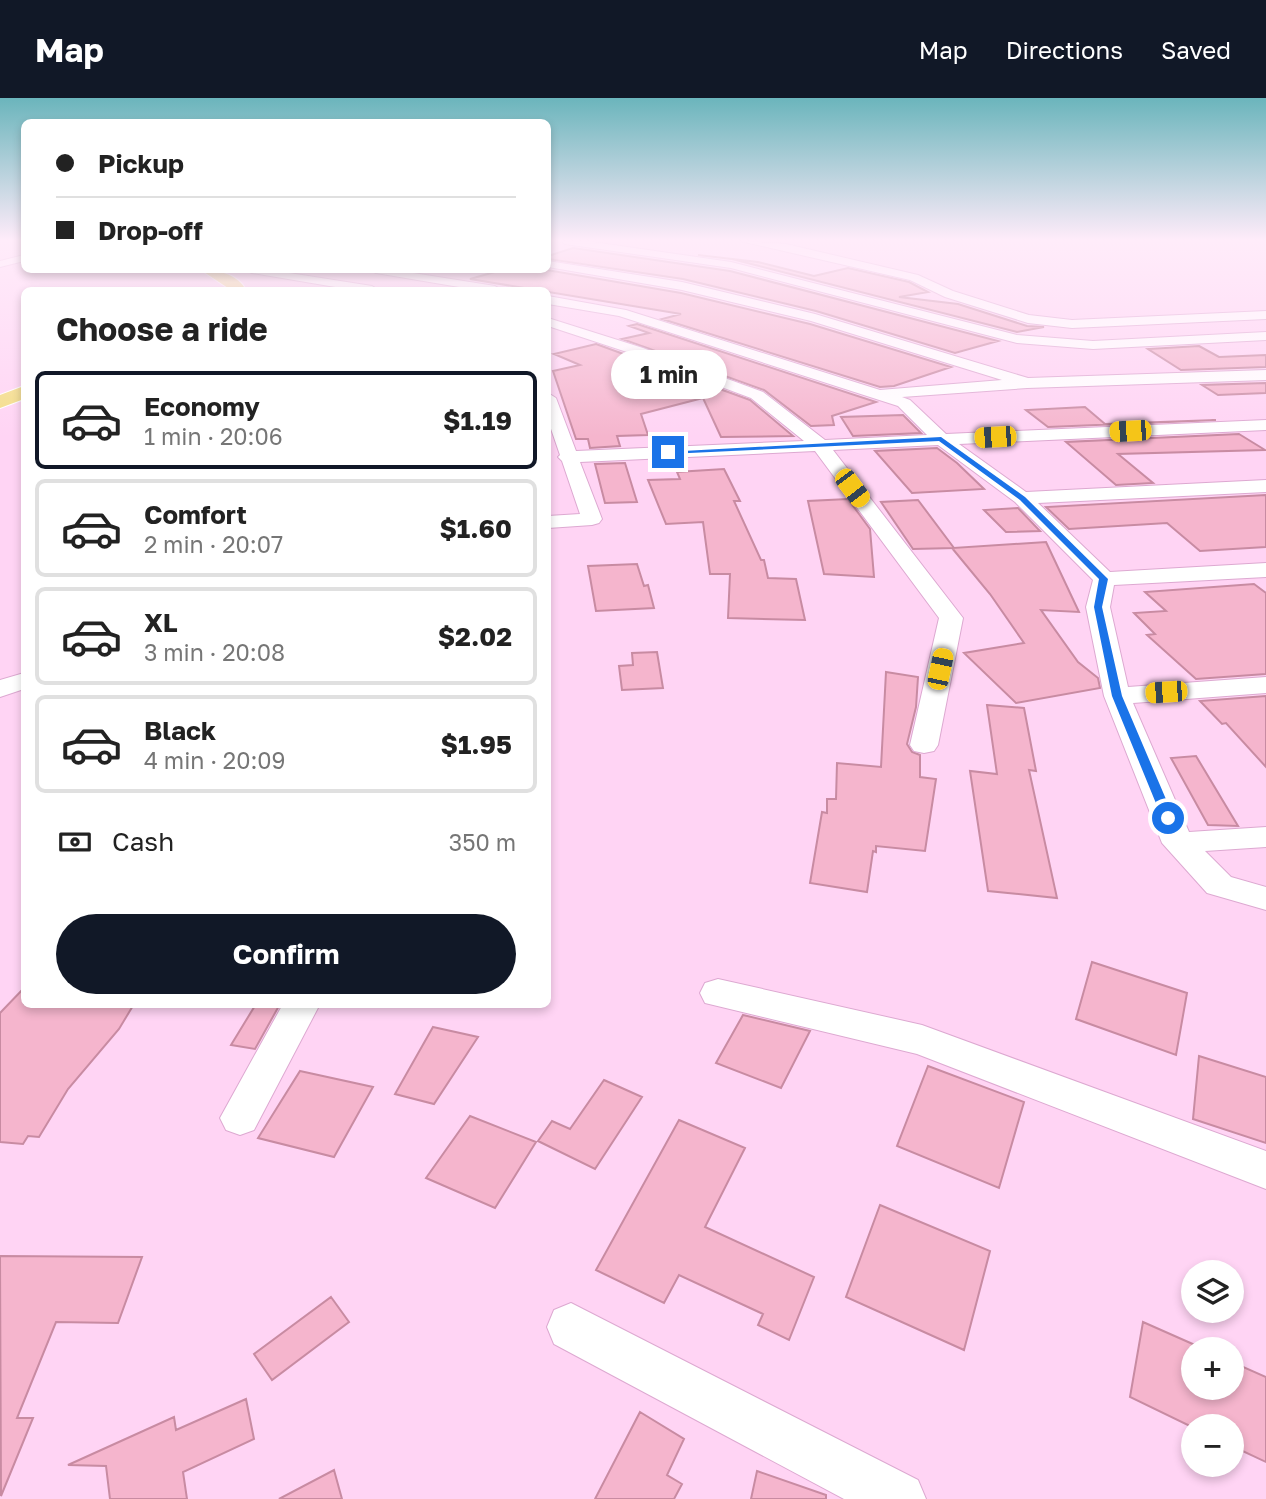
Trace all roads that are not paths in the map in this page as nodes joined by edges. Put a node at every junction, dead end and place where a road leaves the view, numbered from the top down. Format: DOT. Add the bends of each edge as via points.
graph roads {
  1 [pos="584,306"];
  2 [pos="636,306"];
  3 [pos="767,306"];
  4 [pos="893,306"];
  5 [pos="988,306"];
  6 [pos="621,313"];
  7 [pos="1266,315"];
  8 [pos="551,323"];
  9 [pos="1266,336"];
  10 [pos="1266,374"];
  11 [pos="1027,383"];
  12 [pos="21,393"];
  13 [pos="876,395"];
  14 [pos="0,402"];
  15 [pos="551,407"];
  16 [pos="1266,425"];
  17 [pos="941,439"];
  18 [pos="819,444"];
  19 [pos="567,457"];
  20 [pos="1266,486"];
  21 [pos="1022,498"];
  22 [pos="551,522"];
  23 [pos="1266,570"];
  24 [pos="1104,579"];
  25 [pos="21,682"];
  26 [pos="1266,685"];
  27 [pos="0,689"];
  28 [pos="1117,696"];
  29 [pos="924,745"];
  30 [pos="1266,837"];
  31 [pos="1178,843"];
  32 [pos="1266,899"];
  33 [pos="718,993"];
  34 [pos="300,1008"];
  35 [pos="240,1118"];
  36 [pos="1266,1170"];
  37 [pos="571,1327"];
  38 [pos="899,1499"];
  1 -- 6 [label="street"];
  2 -- 6 [label="street"];
  3 -- 11 [label="street"];
  4 -- 9 [label="street" via="1028,341 1093,345"];
  5 -- 7 [label="street" via="1028,319 1096,324"];
  6 -- 13 [label="street"];
  8 -- 18 [label="street" via="757,395"];
  10 -- 11 [label="street"];
  11 -- 13 [label="street"];
  12 -- 14 [label="main road"];
  13 -- 17 [label="street" via="904,403"];
  15 -- 19 [label="street"];
  16 -- 17 [label="street"];
  17 -- 18 [label="street"];
  17 -- 21 [label="street"];
  18 -- 19 [label="street"];
  18 -- 29 [label="street" via="951,618"];
  19 -- 22 [label="street" via="592,519"];
  20 -- 21 [label="street"];
  21 -- 24 [label="street"];
  23 -- 24 [label="street"];
  24 -- 28 [label="street" via="1098,607"];
  25 -- 27 [label="street"];
  26 -- 28 [label="street"];
  28 -- 31 [label="street"];
  30 -- 31 [label="street"];
  31 -- 32 [label="street" via="1219,885"];
  33 -- 36 [label="street" via="922,1040"];
  34 -- 35 [label="street"];
  37 -- 38 [label="street"];
}
